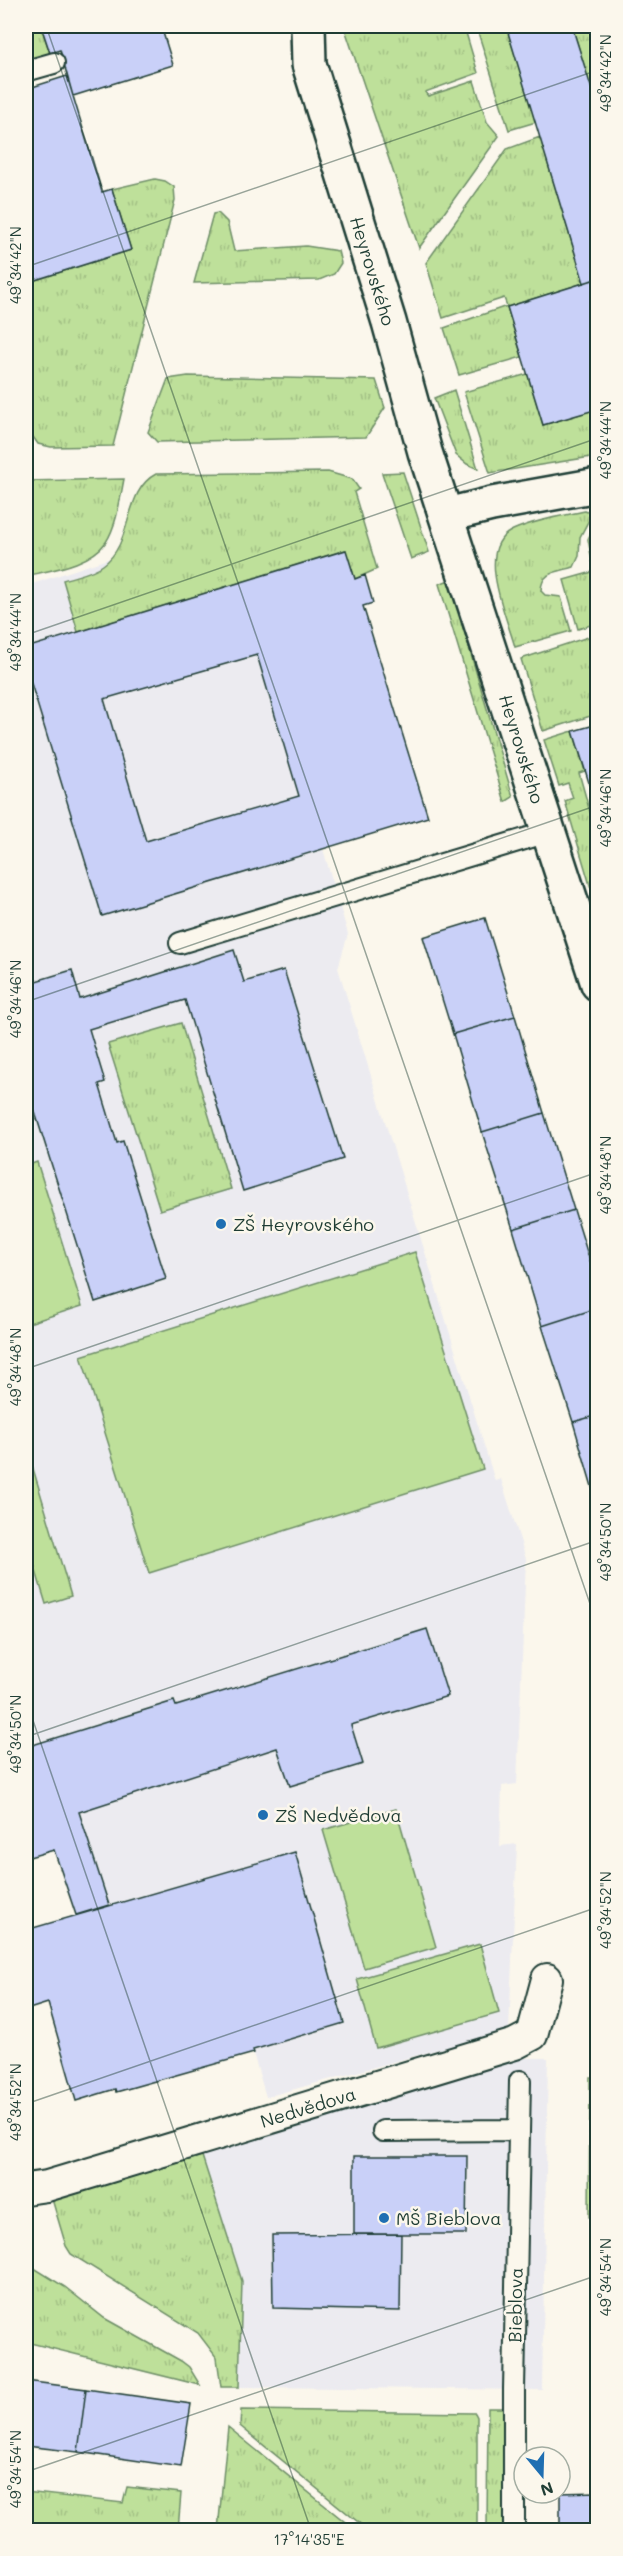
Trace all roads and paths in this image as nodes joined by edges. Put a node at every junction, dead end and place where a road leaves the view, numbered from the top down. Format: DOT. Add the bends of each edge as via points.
graph roads {
  1 [pos="308,26"];
  2 [pos="54,63"];
  3 [pos="26,71"];
  4 [pos="597,485"];
  5 [pos="447,515"];
  6 [pos="548,832"];
  7 [pos="591,939"];
  8 [pos="180,943"];
  9 [pos="597,984"];
  10 [pos="547,1979"];
  11 [pos="520,2080"];
  12 [pos="518,2130"];
  13 [pos="382,2131"];
  14 [pos="26,2189"];
  15 [pos="514,2530"];
  1 -- 5 [label="street, Heyrovského" via="309,64"];
  2 -- 3 [label="lane"];
  4 -- 5 [label="street"];
  5 -- 6 [label="street, Heyrovského"];
  6 -- 7 [label="street, Heyrovského"];
  6 -- 8 [label="lane"];
  7 -- 9 [label="street, Heyrovského"];
  10 -- 14 [label="street, Nedvědova" via="532,2035 515,2044 47,2186"];
  11 -- 12 [label="lane, Bieblova"];
  12 -- 13 [label="lane"];
  12 -- 15 [label="lane, Bieblova"];
}
